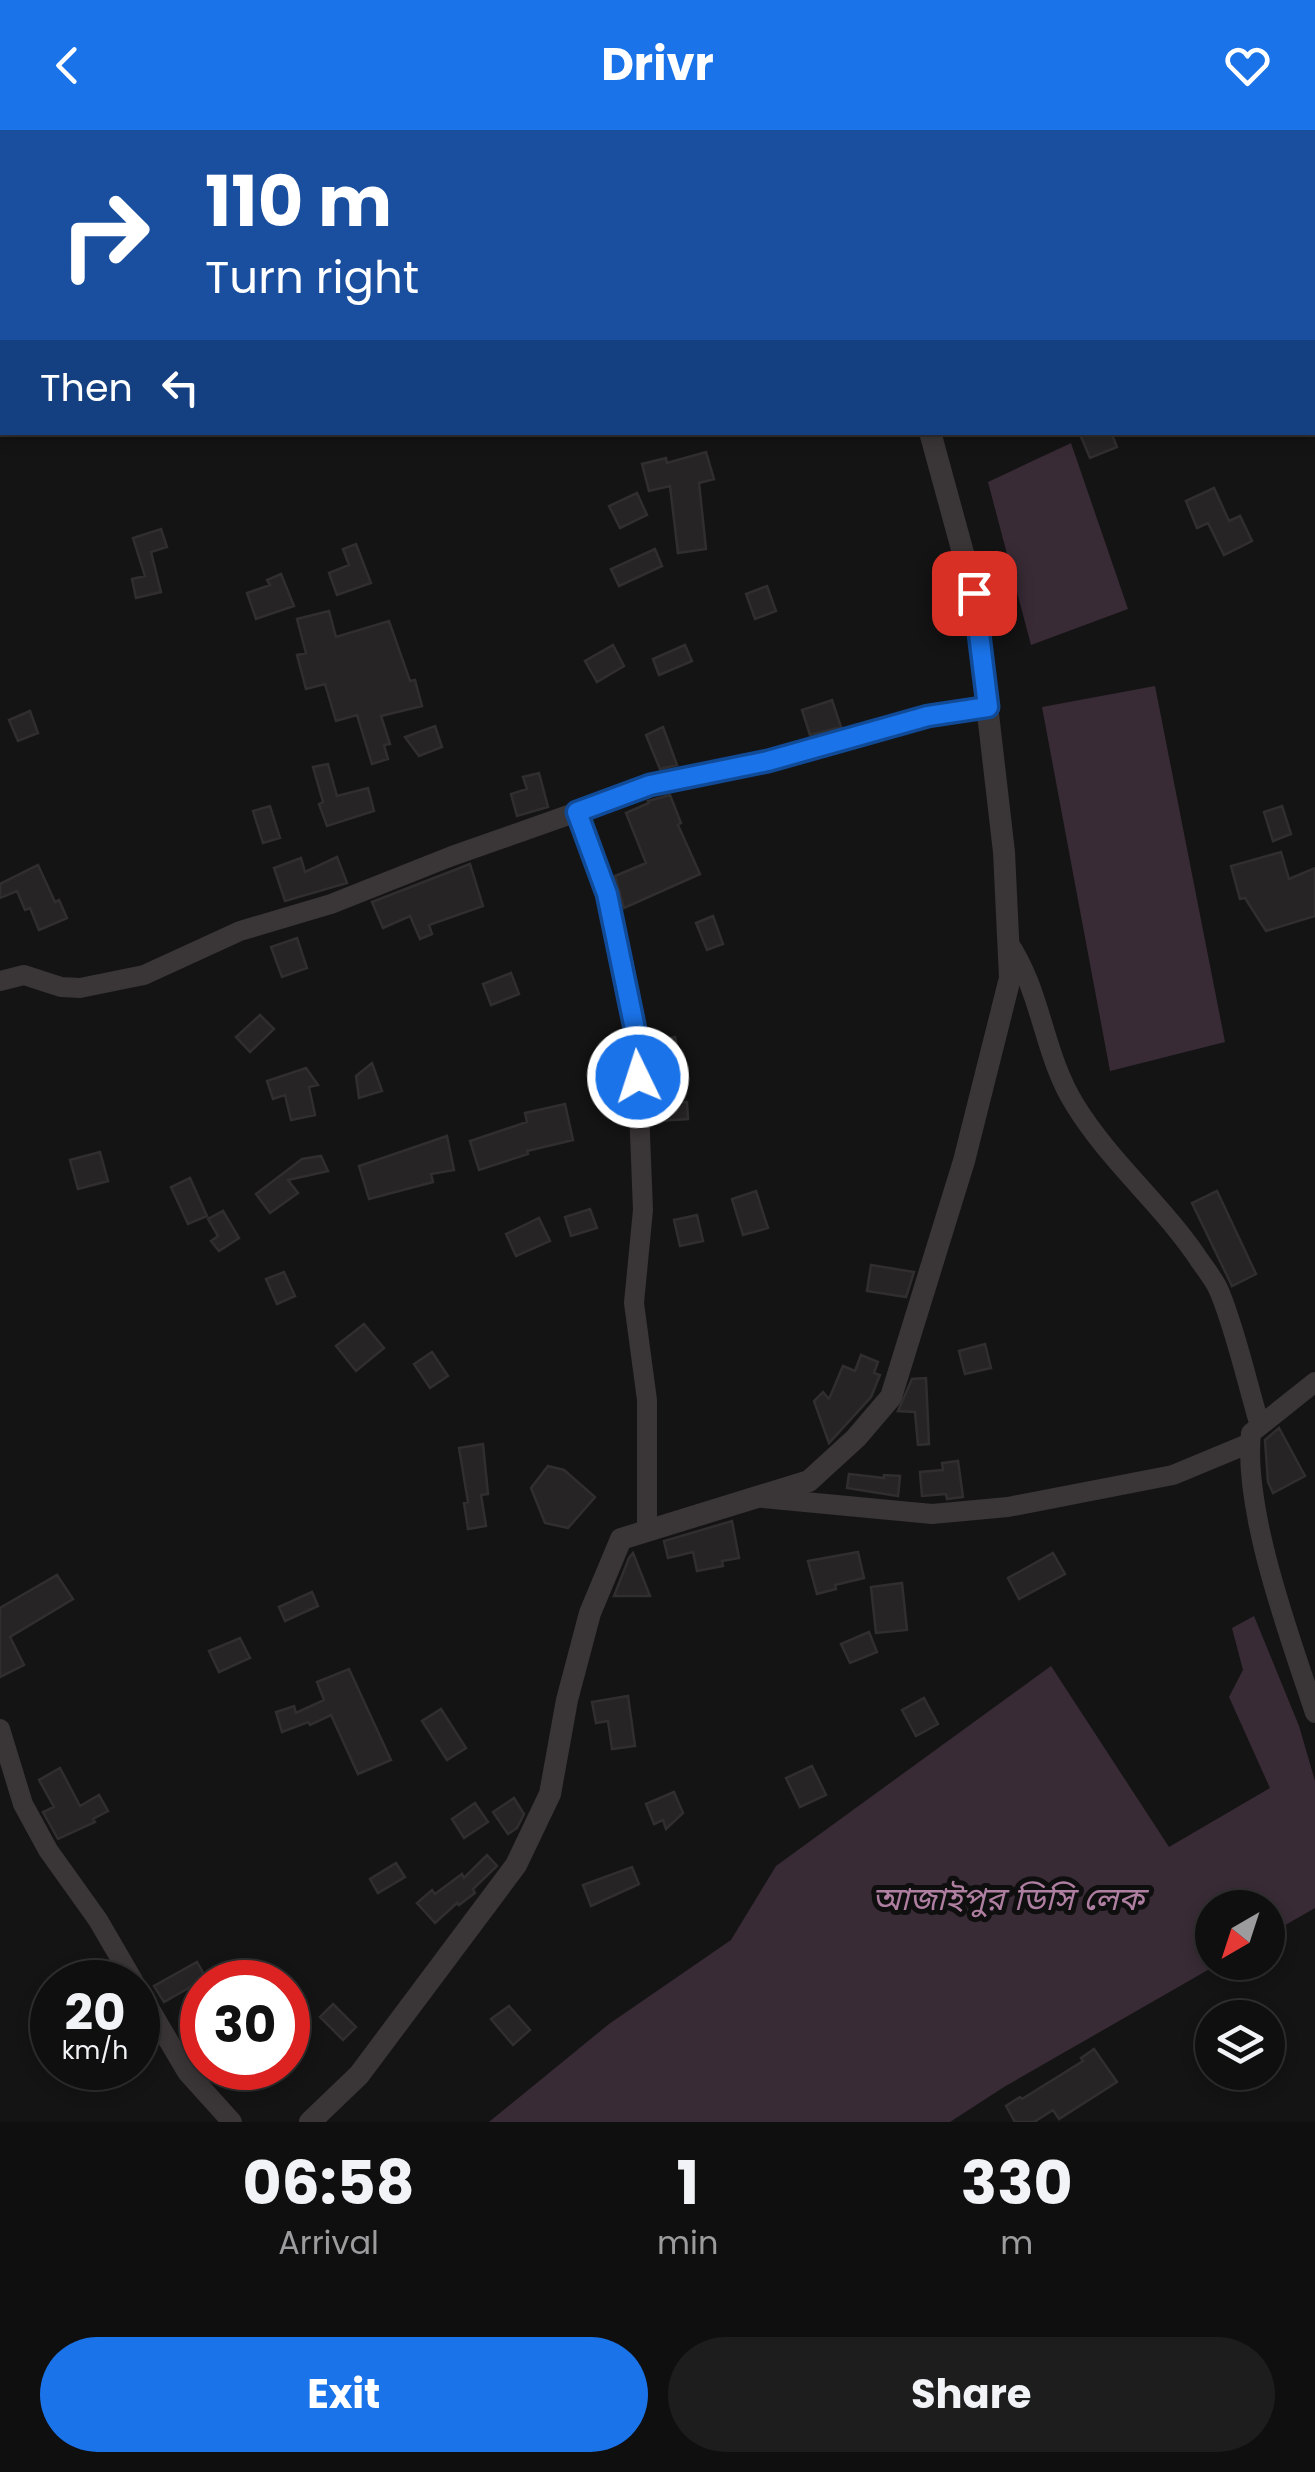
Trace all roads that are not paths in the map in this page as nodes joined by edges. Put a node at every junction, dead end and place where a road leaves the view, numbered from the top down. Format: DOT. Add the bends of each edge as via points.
graph roads {
  1 [pos="931,435"];
  2 [pos="988,707"];
  3 [pos="577,812"];
  4 [pos="1008,942"];
  5 [pos="0,982"];
  6 [pos="1315,1382"];
  7 [pos="1255,1434"];
  8 [pos="754,1498"];
  9 [pos="647,1530"];
  10 [pos="1315,1714"];
  11 [pos="0,1729"];
  12 [pos="121,1960"];
  13 [pos="160,2027"];
  14 [pos="232,2122"];
  15 [pos="310,2122"];
  1 -- 2 [label="street" via="974,593"];
  2 -- 3 [label="street" via="650,785"];
  2 -- 4 [label="street"];
  3 -- 5 [label="street" via="240,931 144,974 80,988 24,975"];
  3 -- 9 [label="street" via="607,894 636,1034 643,1210 634,1303 647,1400"];
  4 -- 7 [label="street" via="1074,1104 1184,1236 1220,1291"];
  4 -- 8 [label="street" via="1010,978 964,1160 891,1397 809,1481"];
  6 -- 7 [label="street"];
  7 -- 8 [label="street" via="1173,1475 1008,1507 932,1514"];
  7 -- 10 [label="street" via="1254,1498"];
  8 -- 9 [label="street"];
  9 -- 15 [label="street" via="621,1539 590,1613 550,1794 516,1866 359,2075"];
  11 -- 12 [label="street" via="23,1804"];
  13 -- 14 [label="street" via="186,2072"];
}
